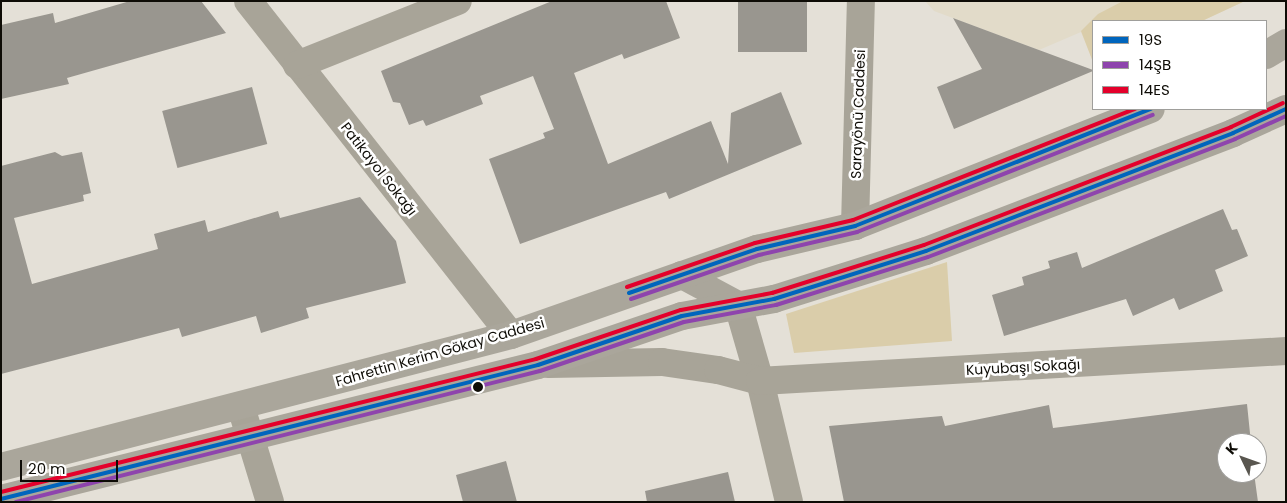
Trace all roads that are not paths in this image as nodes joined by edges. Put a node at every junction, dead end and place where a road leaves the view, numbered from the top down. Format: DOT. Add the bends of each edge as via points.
graph roads {
  1 [pos="248,1"];
  2 [pos="458,1"];
  3 [pos="861,1"];
  4 [pos="1286,43"];
  5 [pos="1267,54"];
  6 [pos="297,65"];
  7 [pos="1286,109"];
  8 [pos="1148,110"];
  9 [pos="855,226"];
  10 [pos="682,275"];
  11 [pos="738,305"];
  12 [pos="512,335"];
  13 [pos="1286,351"];
  14 [pos="538,365"];
  15 [pos="760,381"];
  16 [pos="241,407"];
  17 [pos="250,437"];
  18 [pos="1,467"];
  19 [pos="1,499"];
  20 [pos="270,502"];
  21 [pos="788,502"];
  1 -- 6 [label="street, Patikayol Sokağı"];
  2 -- 6 [label="street"];
  3 -- 9 [label="street, Sarayönü Caddesi"];
  4 -- 5 [label="main road"];
  6 -- 12 [label="street, Patikayol Sokağı"];
  7 -- 11 [label="main road" via="1233,133 926,251 774,299"];
  8 -- 9 [label="main road, Fahrettin Kerim Gökay Caddesi"];
  9 -- 10 [label="main road, Fahrettin Kerim Gökay Caddesi" via="757,249"];
  10 -- 11 [label="main road"];
  10 -- 12 [label="main road, Fahrettin Kerim Gökay Caddesi"];
  11 -- 14 [label="main road" via="682,316"];
  11 -- 15 [label="street"];
  12 -- 16 [label="main road, Fahrettin Kerim Gökay Caddesi"];
  13 -- 15 [label="street, Kuyubaşı Sokağı"];
  14 -- 15 [label="street, Kuyubaşı Sokağı" via="662,362 718,370"];
  14 -- 17 [label="main road"];
  15 -- 21 [label="street"];
  16 -- 17 [label="street"];
  16 -- 18 [label="main road, Fahrettin Kerim Gökay Caddesi"];
  17 -- 19 [label="main road"];
  17 -- 20 [label="street"];
}
